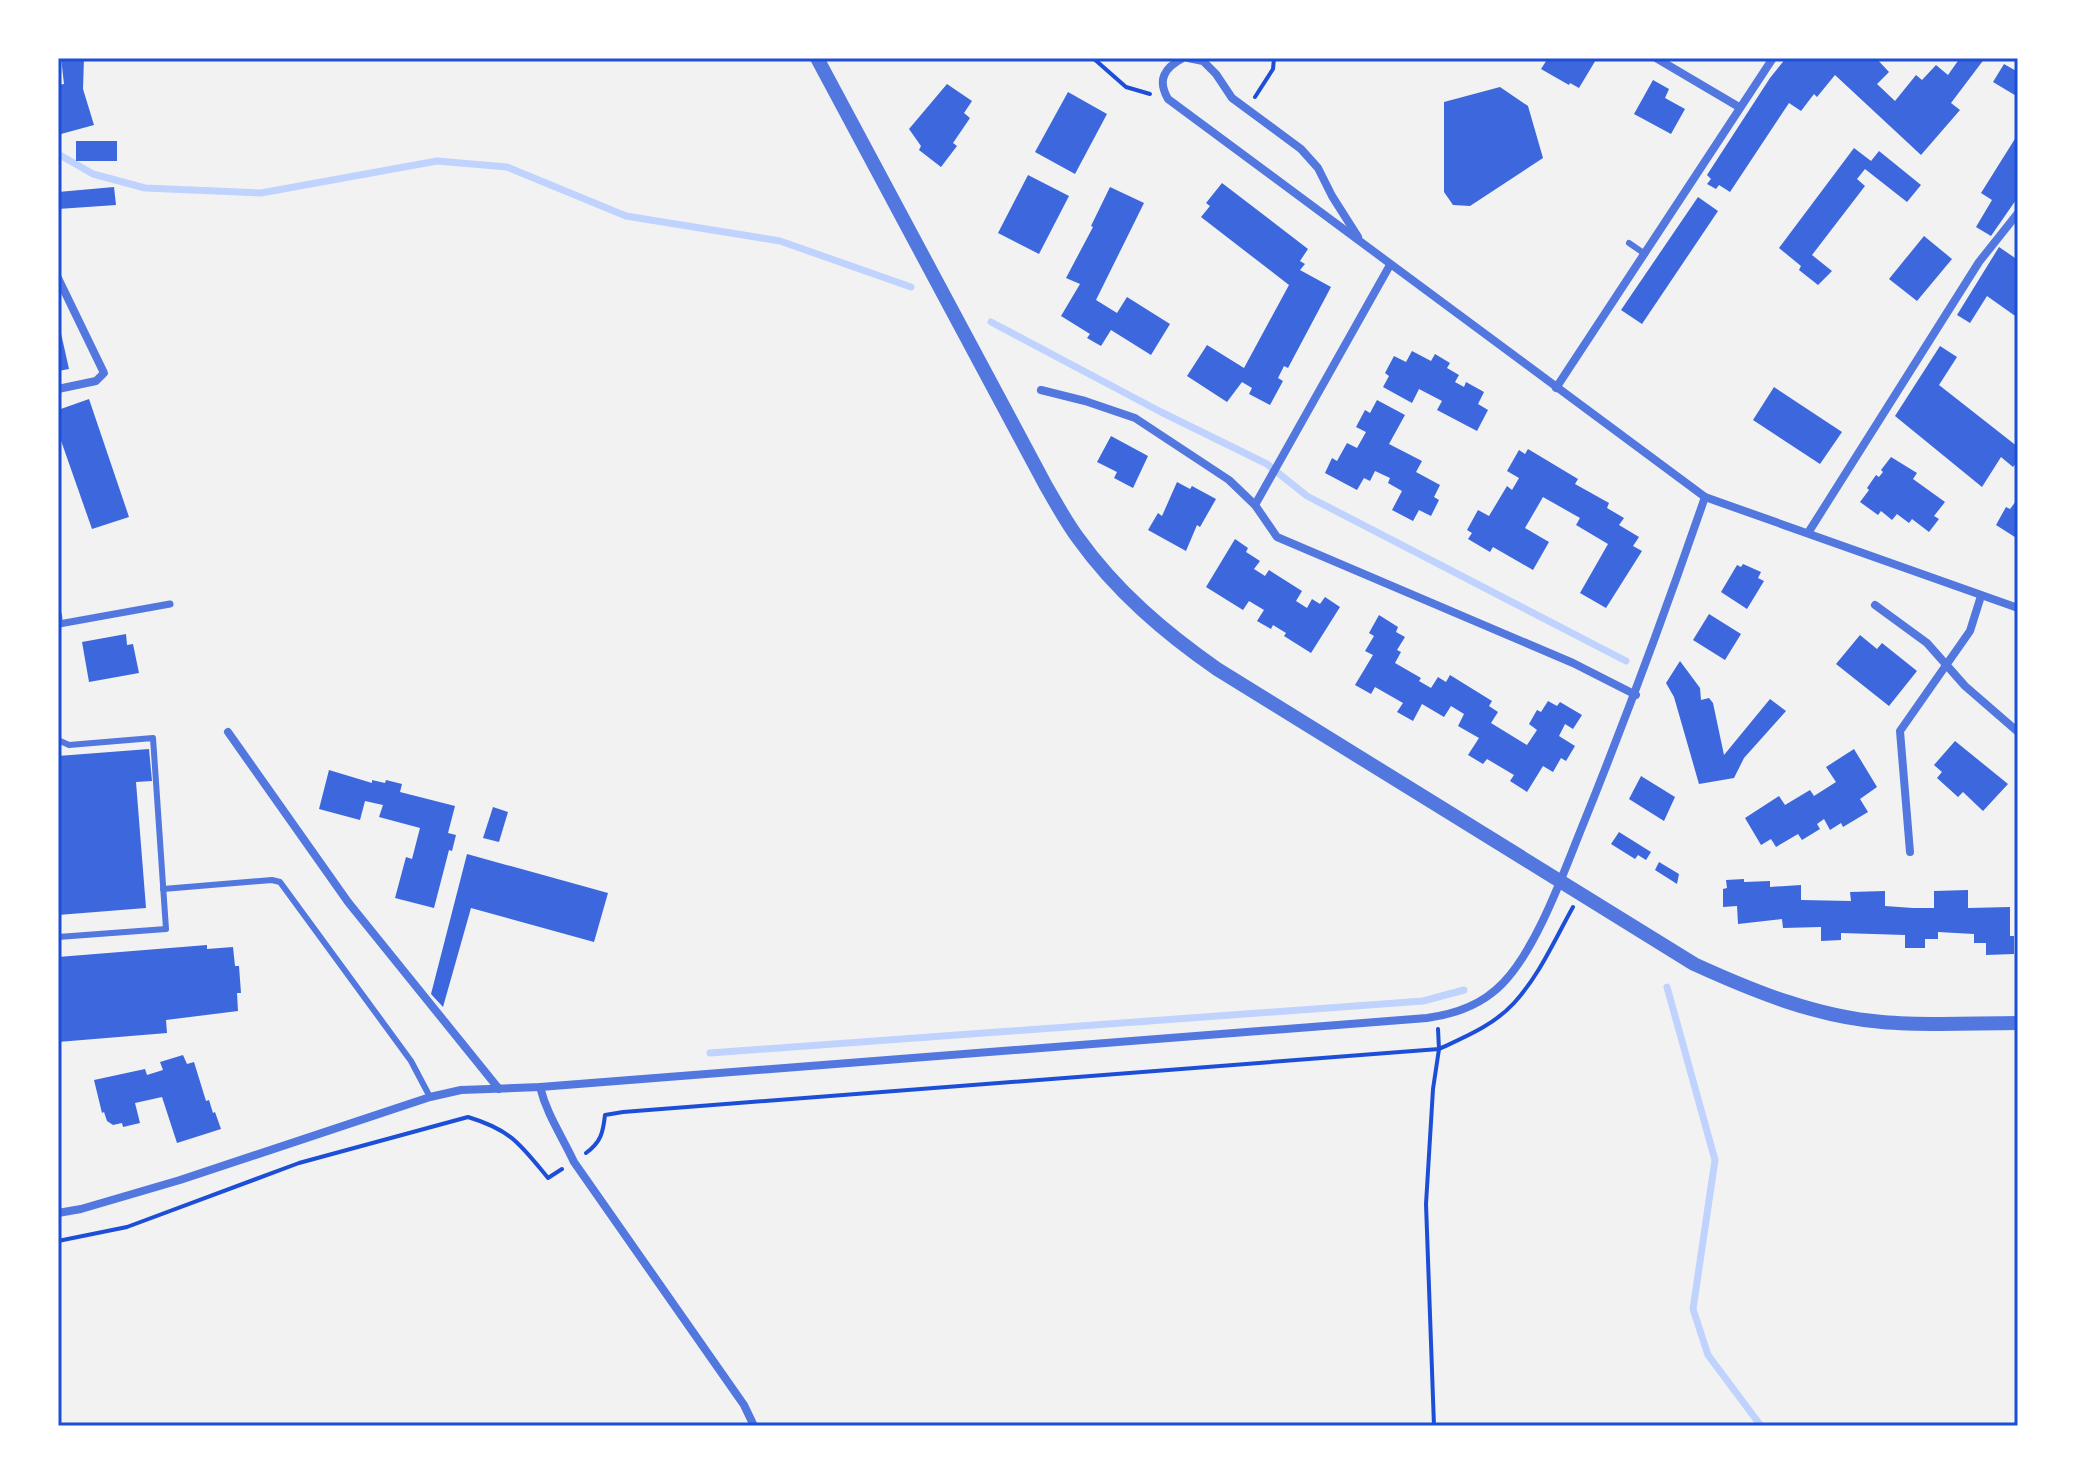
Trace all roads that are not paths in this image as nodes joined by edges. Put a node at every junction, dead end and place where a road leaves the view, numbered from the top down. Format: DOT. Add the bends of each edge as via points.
graph roads {
  1 [pos="817,58"];
  2 [pos="1185,58"];
  3 [pos="1656,58"];
  4 [pos="1773,58"];
  5 [pos="1739,107"];
  6 [pos="2018,213"];
  7 [pos="1629,243"];
  8 [pos="1363,244"];
  9 [pos="1645,254"];
  10 [pos="1390,265"];
  11 [pos="58,278"];
  12 [pos="1556,388"];
  13 [pos="58,389"];
  14 [pos="1041,390"];
  15 [pos="1705,497"];
  16 [pos="1255,505"];
  17 [pos="1808,533"];
  18 [pos="1981,596"];
  19 [pos="170,604"];
  20 [pos="1875,605"];
  21 [pos="2018,608"];
  22 [pos="59,620"];
  23 [pos="1947,664"];
  24 [pos="1636,695"];
  25 [pos="228,732"];
  26 [pos="2018,732"];
  27 [pos="58,740"];
  28 [pos="1910,852"];
  29 [pos="1559,882"];
  30 [pos="163,889"];
  31 [pos="58,937"];
  32 [pos="2018,1023"];
  33 [pos="540,1087"];
  34 [pos="499,1089"];
  35 [pos="430,1097"];
  36 [pos="58,1213"];
  37 [pos="754,1426"];
  1 -- 29 [label="street" via="1046,486 1077,538 1112,579 1174,639 1217,669"];
  2 -- 8 [label="street" via="1203,61 1232,98 1301,149"];
  2 -- 8 [label="street" via="1170,64 1163,76 1168,99"];
  3 -- 5 [label="street"];
  4 -- 5 [label="street"];
  5 -- 9 [label="street"];
  6 -- 17 [label="street" via="1979,262"];
  7 -- 9 [label="lane"];
  8 -- 10 [label="street"];
  9 -- 12 [label="street"];
  10 -- 12 [label="street"];
  10 -- 16 [label="street"];
  11 -- 13 [label="street" via="104,373 96,381"];
  12 -- 15 [label="street"];
  14 -- 16 [label="street" via="1135,418 1229,480"];
  15 -- 17 [label="street"];
  15 -- 24 [label="street"];
  16 -- 24 [label="street" via="1277,537"];
  17 -- 18 [label="street"];
  18 -- 21 [label="street"];
  18 -- 23 [label="street" via="1970,631"];
  19 -- 22 [label="street"];
  20 -- 23 [label="street"];
  23 -- 26 [label="street"];
  23 -- 28 [label="street" via="1900,731"];
  24 -- 29 [label="street"];
  25 -- 34 [label="street" via="348,902"];
  27 -- 30 [label="lane" via="69,745 153,738"];
  29 -- 32 [label="street" via="1694,964 1823,1012 1882,1022"];
  29 -- 33 [label="street" via="1503,983 1458,1013"];
  30 -- 31 [label="lane" via="166,929"];
  30 -- 35 [label="lane" via="280,882 411,1061"];
  33 -- 34 [label="street"];
  33 -- 37 [label="street" via="550,1120 574,1162"];
  34 -- 35 [label="street"];
  35 -- 36 [label="street" via="166,1184"];
}
